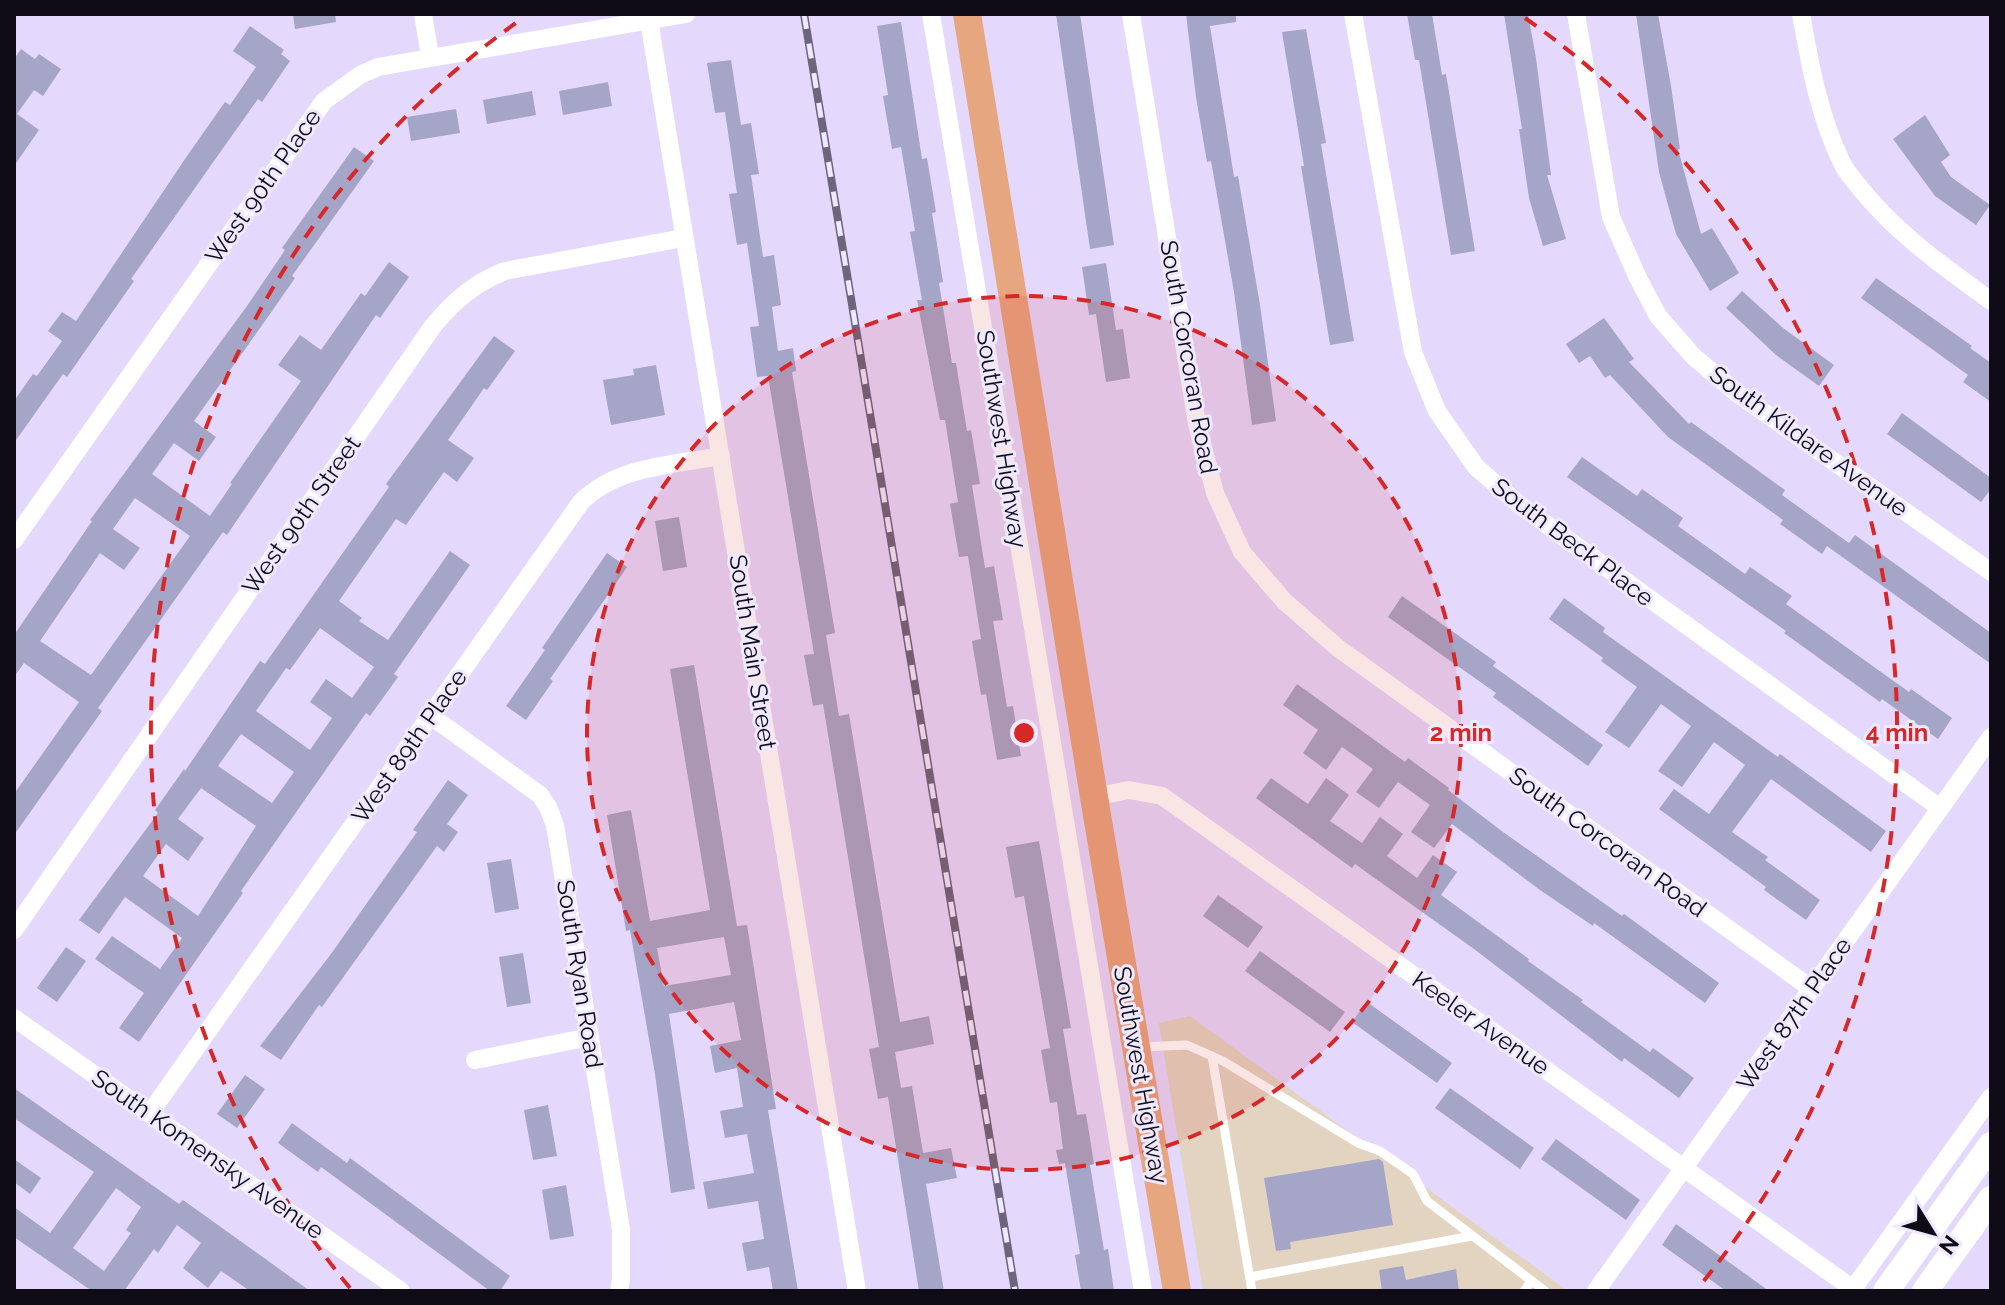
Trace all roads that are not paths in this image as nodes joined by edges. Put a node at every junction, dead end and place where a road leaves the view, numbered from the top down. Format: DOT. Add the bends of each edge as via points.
graph roads {
  1 [pos="423,14"];
  2 [pos="686,14"];
  3 [pos="931,14"];
  4 [pos="967,14"];
  5 [pos="1131,14"];
  6 [pos="1353,14"];
  7 [pos="1576,14"];
  8 [pos="1801,14"];
  9 [pos="648,17"];
  10 [pos="430,56"];
  11 [pos="683,238"];
  12 [pos="1991,301"];
  13 [pos="721,456"];
  14 [pos="14,540"];
  15 [pos="1991,572"];
  16 [pos="431,716"];
  17 [pos="1991,737"];
  18 [pos="1094,797"];
  19 [pos="1940,808"];
  20 [pos="1104,858"];
  21 [pos="1073,864"];
  22 [pos="14,930"];
  23 [pos="1812,989"];
  24 [pos="14,1018"];
  25 [pos="590,1037"];
  26 [pos="1136,1047"];
  27 [pos="1212,1056"];
  28 [pos="475,1060"];
  29 [pos="1991,1097"];
  30 [pos="150,1113"];
  31 [pos="1991,1145"];
  32 [pos="1685,1168"];
  33 [pos="1991,1199"];
  34 [pos="1472,1236"];
  35 [pos="1250,1277"];
  36 [pos="1531,1281"];
  37 [pos="1854,1290"];
  38 [pos="401,1291"];
  39 [pos="619,1291"];
  40 [pos="857,1291"];
  41 [pos="1143,1291"];
  42 [pos="1177,1291"];
  43 [pos="1252,1291"];
  44 [pos="1524,1291"];
  45 [pos="1545,1291"];
  46 [pos="1596,1291"];
  47 [pos="1886,1291"];
  48 [pos="1925,1291"];
  1 -- 10 [label="street"];
  2 -- 9 [label="street, West 90th Place"];
  3 -- 21 [label="street, Southwest Highway"];
  4 -- 18 [label="main road, Southwest Highway"];
  5 -- 23 [label="street, South Corcoran Road" via="1197,424 1215,493 1242,552 1284,601 1338,648"];
  6 -- 19 [label="street, South Beck Place" via="1413,352 1437,411 1476,467 1521,506"];
  7 -- 15 [label="street, South Kildare Avenue" via="1611,217 1658,316 1693,356 1738,394"];
  8 -- 12 [label="street" via="1812,76 1843,166 1918,248"];
  9 -- 10 [label="street, West 90th Place"];
  9 -- 11 [label="street, South Main Street"];
  10 -- 14 [label="street, West 90th Place" via="378,67 324,101"];
  11 -- 13 [label="street, South Main Street"];
  11 -- 22 [label="street, West 90th Street" via="505,271 483,280 449,307"];
  13 -- 16 [label="street, West 89th Place" via="626,473 591,492"];
  13 -- 40 [label="street, South Main Street"];
  16 -- 25 [label="street, South Ryan Road" via="525,782 548,807"];
  16 -- 30 [label="street, West 89th Place"];
  17 -- 19 [label="street, West 87th Place"];
  18 -- 20 [label="main road, Southwest Highway"];
  18 -- 32 [label="street, Keeler Avenue" via="1129,790 1162,796"];
  19 -- 23 [label="street, West 87th Place"];
  20 -- 21 [label="street"];
  20 -- 26 [label="main road, Southwest Highway"];
  21 -- 41 [label="street, Southwest Highway"];
  23 -- 32 [label="street, West 87th Place"];
  24 -- 30 [label="street, South Komensky Avenue"];
  25 -- 28 [label="street"];
  25 -- 39 [label="street, South Ryan Road" via="621,1229"];
  26 -- 27 [label="lane" via="1187,1045"];
  26 -- 42 [label="main road, Southwest Highway"];
  27 -- 34 [label="lane" via="1380,1151 1413,1174 1427,1201"];
  27 -- 35 [label="lane"];
  29 -- 37 [label="street"];
  30 -- 38 [label="street, South Komensky Avenue"];
  31 -- 47 [label="main road"];
  32 -- 37 [label="street, Keeler Avenue"];
  32 -- 46 [label="street, West 87th Place"];
  33 -- 48 [label="main road"];
  34 -- 35 [label="lane"];
  34 -- 36 [label="lane"];
  35 -- 43 [label="lane"];
  36 -- 44 [label="lane"];
  36 -- 45 [label="lane"];
}
